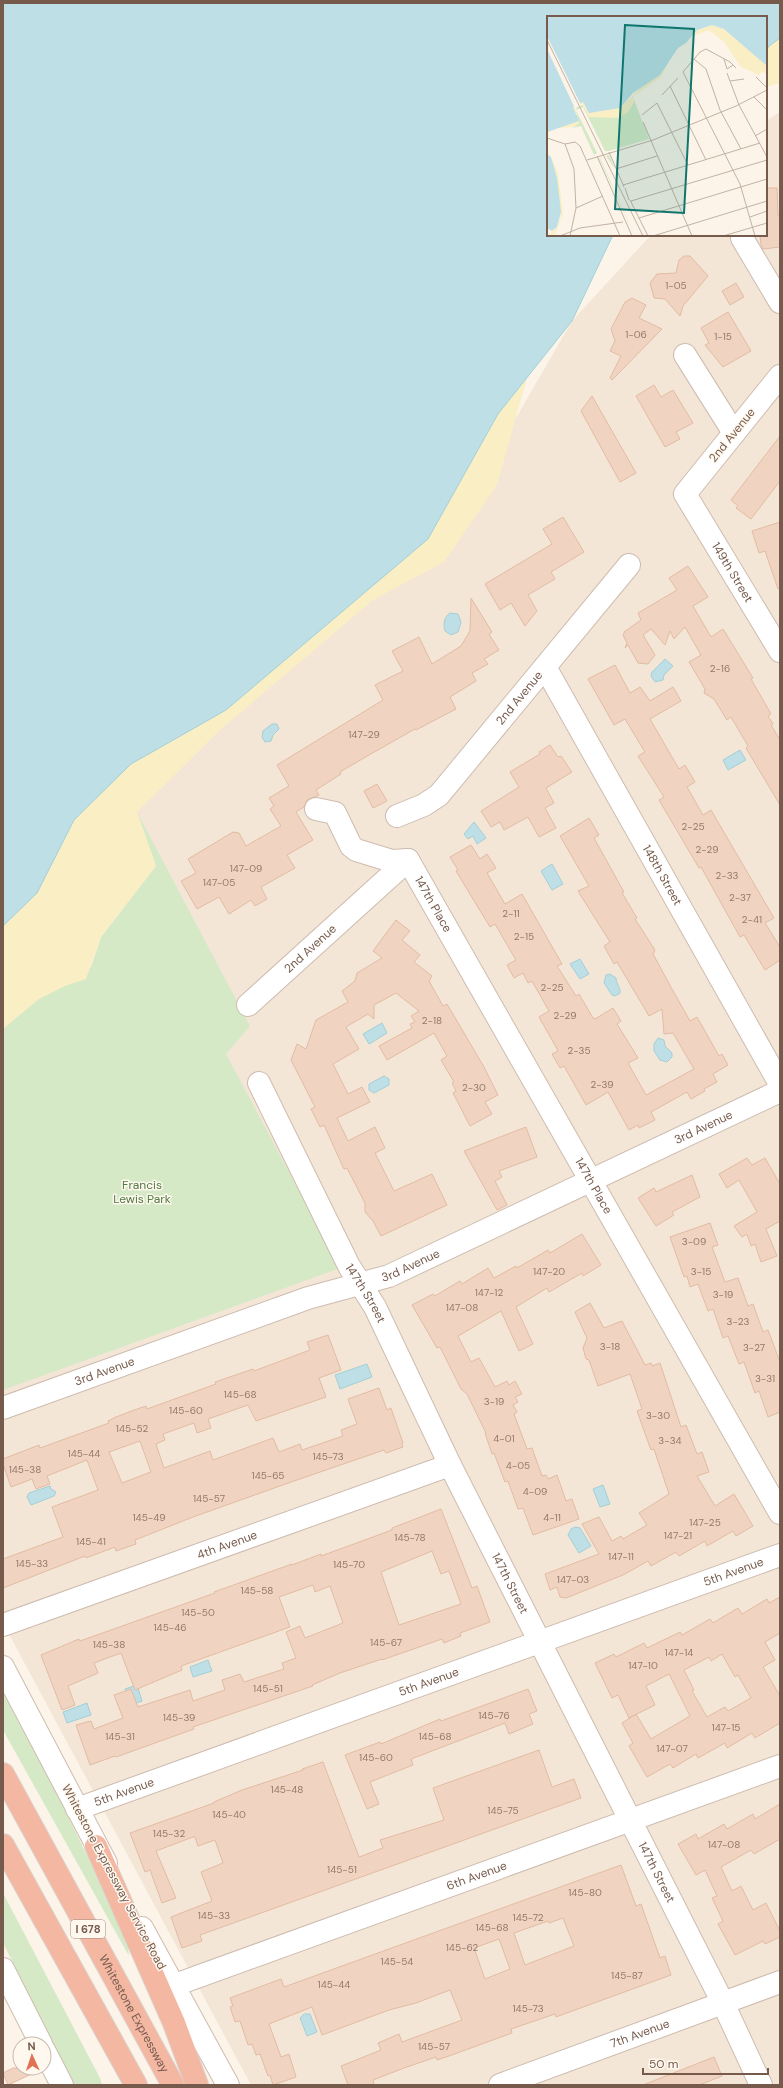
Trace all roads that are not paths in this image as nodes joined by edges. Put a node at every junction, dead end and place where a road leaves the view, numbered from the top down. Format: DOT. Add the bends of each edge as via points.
graph roads {
  1 [pos="742,238"];
  2 [pos="780,302"];
  3 [pos="685,354"];
  4 [pos="780,376"];
  5 [pos="734,433"];
  6 [pos="685,494"];
  7 [pos="629,565"];
  8 [pos="780,651"];
  9 [pos="545,667"];
  10 [pos="316,809"];
  11 [pos="397,816"];
  12 [pos="408,860"];
  13 [pos="248,1005"];
  14 [pos="259,1082"];
  15 [pos="780,1084"];
  16 [pos="780,1091"];
  17 [pos="592,1180"];
  18 [pos="360,1284"];
  19 [pos="3,1408"];
  20 [pos="450,1465"];
  21 [pos="780,1513"];
  22 [pos="780,1555"];
  23 [pos="3,1625"];
  24 [pos="541,1642"];
  25 [pos="3,1667"];
  26 [pos="780,1766"];
  27 [pos="3,1774"];
  28 [pos="76,1809"];
  29 [pos="631,1820"];
  30 [pos="3,1845"];
  31 [pos="96,1846"];
  32 [pos="3,1969"];
  33 [pos="780,1982"];
  34 [pos="172,1986"];
  35 [pos="723,2003"];
  36 [pos="37,2036"];
  37 [pos="52,2066"];
  38 [pos="62,2085"];
  39 [pos="136,2085"];
  40 [pos="173,2085"];
  41 [pos="197,2085"];
  42 [pos="228,2085"];
  43 [pos="500,2085"];
  44 [pos="761,2085"];
  1 -- 2 [label="street"];
  3 -- 5 [label="street"];
  4 -- 5 [label="street, 2nd Avenue"];
  5 -- 6 [label="street, 2nd Avenue"];
  6 -- 8 [label="street, 149th Street"];
  7 -- 9 [label="street, 2nd Avenue"];
  9 -- 11 [label="street, 2nd Avenue" via="439,795 424,806"];
  9 -- 15 [label="street, 148th Street"];
  10 -- 12 [label="street" via="335,813 351,846 356,850 392,861"];
  12 -- 13 [label="street, 2nd Avenue"];
  12 -- 17 [label="street, 147th Place"];
  14 -- 18 [label="street, 147th Street"];
  16 -- 17 [label="street, 3rd Avenue"];
  17 -- 18 [label="street, 3rd Avenue" via="388,1276"];
  17 -- 21 [label="street, 147th Place"];
  18 -- 19 [label="street, 3rd Avenue" via="308,1298"];
  18 -- 20 [label="street, 147th Street" via="375,1307"];
  20 -- 23 [label="street, 4th Avenue"];
  20 -- 24 [label="street, 147th Street"];
  22 -- 24 [label="street, 5th Avenue"];
  24 -- 28 [label="street, 5th Avenue"];
  24 -- 29 [label="street, 147th Street"];
  25 -- 28 [label="street, Whitestone Expressway Service Road"];
  26 -- 29 [label="street, 6th Avenue"];
  27 -- 40 [label="highway, Whitestone Expressway / I 678"];
  28 -- 31 [label="street, Whitestone Expressway Service Road"];
  29 -- 34 [label="street, 6th Avenue"];
  29 -- 35 [label="street, 147th Street"];
  30 -- 39 [label="highway, I 678"];
  31 -- 34 [label="street, Whitestone Expressway Service Road"];
  31 -- 41 [label="highway" via="174,2023"];
  32 -- 36 [label="street"];
  33 -- 35 [label="street, 7th Avenue"];
  34 -- 42 [label="street, Whitestone Expressway Service Road"];
  35 -- 43 [label="street, 7th Avenue"];
  35 -- 44 [label="street, 147th Street"];
  37 -- 38 [label="street"];
}
